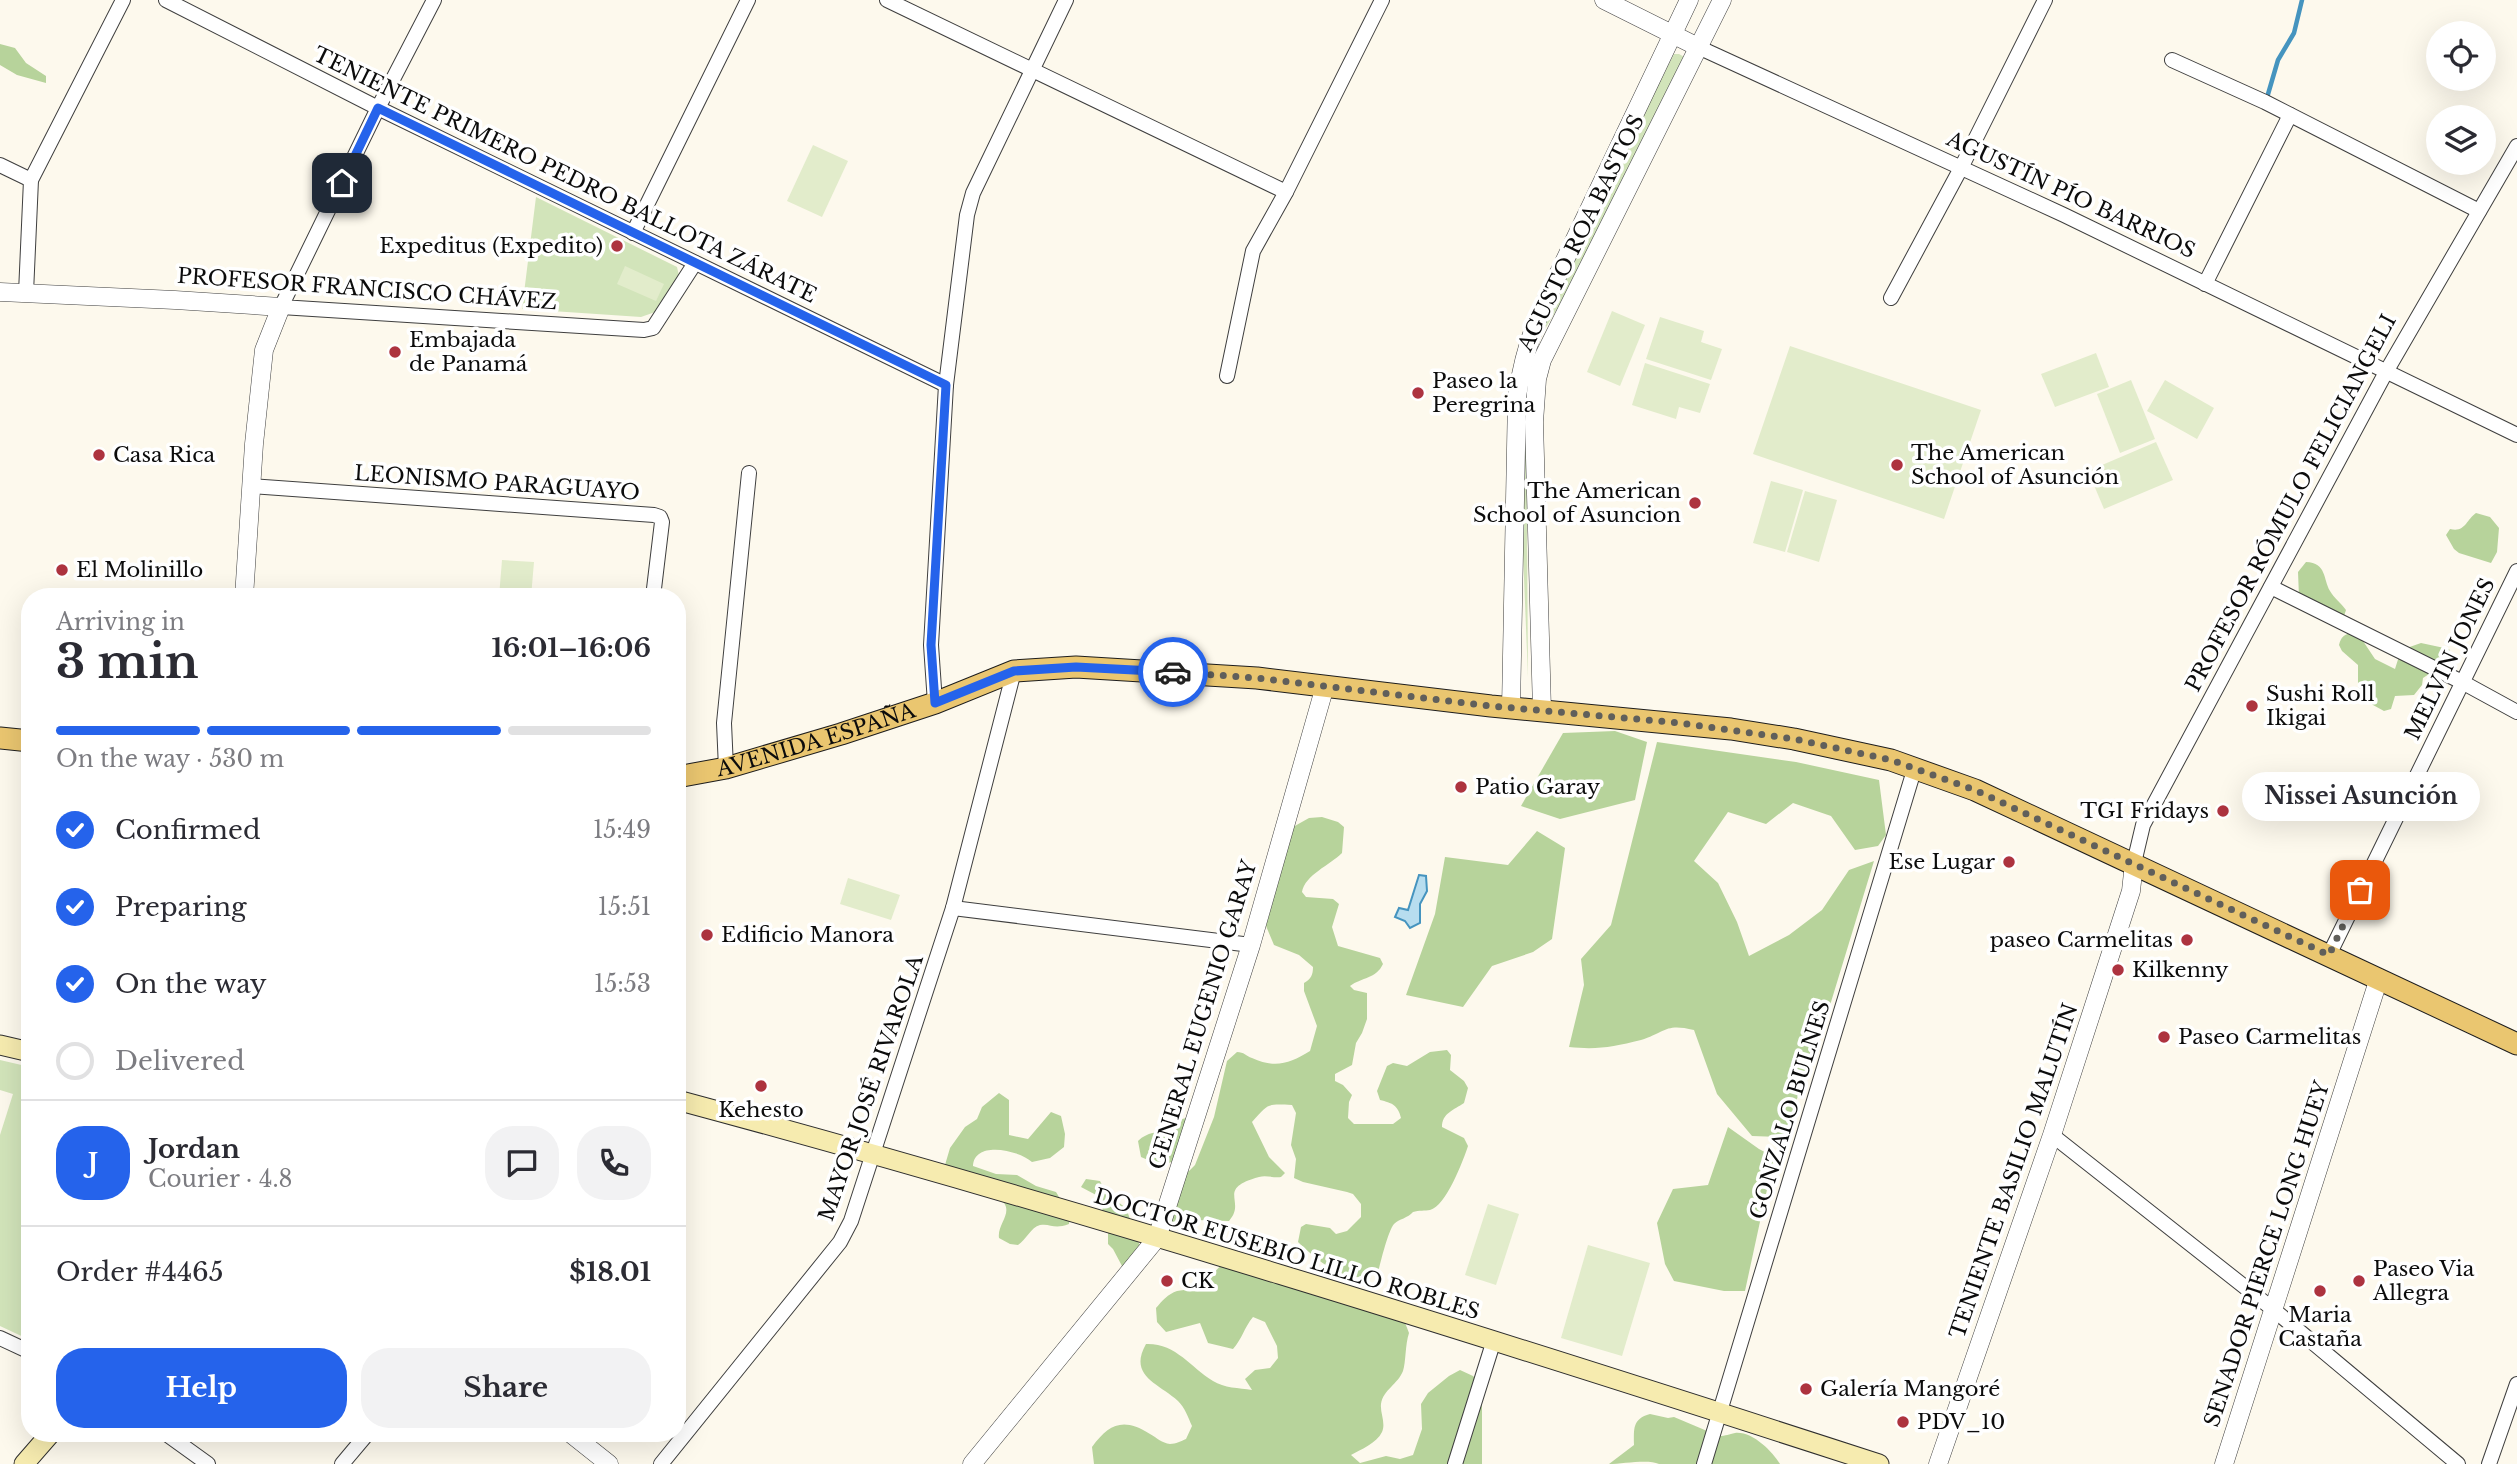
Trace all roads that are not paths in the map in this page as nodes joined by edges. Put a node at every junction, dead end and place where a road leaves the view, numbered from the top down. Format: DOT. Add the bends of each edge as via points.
graph roads {
  1 [pos="123,0"];
  2 [pos="166,0"];
  3 [pos="434,0"];
  4 [pos="748,0"];
  5 [pos="887,0"];
  6 [pos="1066,0"];
  7 [pos="1382,0"];
  8 [pos="1604,0"];
  9 [pos="1689,0"];
  10 [pos="1722,0"];
  11 [pos="2045,0"];
  12 [pos="1672,34"];
  13 [pos="1698,47"];
  14 [pos="2172,60"];
  15 [pos="1032,69"];
  16 [pos="378,108"];
  17 [pos="2290,115"];
  18 [pos="2517,146"];
  19 [pos="0,165"];
  20 [pos="1961,169"];
  21 [pos="31,180"];
  22 [pos="1286,192"];
  23 [pos="2479,211"];
  24 [pos="634,233"];
  25 [pos="695,263"];
  26 [pos="2206,284"];
  27 [pos="0,292"];
  28 [pos="26,293"];
  29 [pos="1891,298"];
  30 [pos="281,307"];
  31 [pos="2386,372"];
  32 [pos="1227,376"];
  33 [pos="946,385"];
  34 [pos="2517,435"];
  35 [pos="749,473"];
  36 [pos="251,486"];
  37 [pos="2517,571"];
  38 [pos="2271,587"];
  39 [pos="245,588"];
  40 [pos="654,588"];
  41 [pos="1014,671"];
  42 [pos="2462,682"];
  43 [pos="1325,686"];
  44 [pos="935,703"];
  45 [pos="1511,708"];
  46 [pos="1542,710"];
  47 [pos="2517,712"];
  48 [pos="0,738"];
  49 [pos="21,740"];
  50 [pos="1915,767"];
  51 [pos="726,768"];
  52 [pos="686,775"];
  53 [pos="2134,863"];
  54 [pos="2131,891"];
  55 [pos="953,908"];
  56 [pos="1251,946"];
  57 [pos="2329,955"];
  58 [pos="2379,978"];
  59 [pos="2517,1044"];
  60 [pos="0,1045"];
  61 [pos="21,1050"];
  62 [pos="686,1103"];
  63 [pos="2052,1135"];
  64 [pos="874,1153"];
  65 [pos="1157,1238"];
  66 [pos="2274,1310"];
  67 [pos="0,1338"];
  68 [pos="1494,1340"];
  69 [pos="21,1348"];
  70 [pos="2517,1384"];
  71 [pos="1720,1412"];
  72 [pos="686,1433"];
  73 [pos="43,1442"];
  74 [pos="177,1442"];
  75 [pos="360,1442"];
  76 [pos="581,1442"];
  77 [pos="679,1442"];
  78 [pos="24,1464"];
  79 [pos="208,1464"];
  80 [pos="342,1464"];
  81 [pos="609,1464"];
  82 [pos="661,1464"];
  83 [pos="972,1464"];
  84 [pos="1455,1464"];
  85 [pos="1704,1464"];
  86 [pos="1879,1464"];
  87 [pos="1938,1464"];
  88 [pos="2224,1464"];
  89 [pos="2458,1464"];
  90 [pos="2489,1464"];
  1 -- 21 [label="street"];
  2 -- 16 [label="street, TENIENTE PRIMERO PEDRO BALLOTA ZÁRATE"];
  3 -- 16 [label="street"];
  4 -- 24 [label="street"];
  5 -- 15 [label="street"];
  6 -- 15 [label="street"];
  7 -- 22 [label="street"];
  8 -- 12 [label="street, AGUSTÍN PÍO BARRIOS"];
  9 -- 12 [label="street, AGUSTO ROA BASTOS"];
  10 -- 13 [label="street, AGUSTO ROA BASTOS"];
  11 -- 20 [label="street"];
  12 -- 13 [label="street, AGUSTÍN PÍO BARRIOS"];
  12 -- 45 [label="street, AGUSTO ROA BASTOS" via="1533,327 1524,357 1517,397"];
  13 -- 20 [label="street, AGUSTÍN PÍO BARRIOS"];
  13 -- 46 [label="street, AGUSTO ROA BASTOS" via="1550,341 1537,379 1534,422"];
  14 -- 17 [label="street"];
  15 -- 22 [label="street"];
  15 -- 33 [label="street" via="973,193"];
  16 -- 24 [label="street, TENIENTE PRIMERO PEDRO BALLOTA ZÁRATE"];
  16 -- 30 [label="street"];
  17 -- 23 [label="street"];
  17 -- 26 [label="street"];
  18 -- 23 [label="street, PROFESOR RÓMULO FELICIANGELI"];
  19 -- 21 [label="street"];
  20 -- 26 [label="street, AGUSTÍN PÍO BARRIOS"];
  20 -- 29 [label="street"];
  21 -- 28 [label="street"];
  22 -- 32 [label="street" via="1253,251"];
  23 -- 31 [label="street, PROFESOR RÓMULO FELICIANGELI"];
  24 -- 25 [label="street, TENIENTE PRIMERO PEDRO BALLOTA ZÁRATE"];
  25 -- 30 [label="street, PROFESOR FRANCISCO CHÁVEZ" via="653,328 644,330"];
  25 -- 33 [label="street, TENIENTE PRIMERO PEDRO BALLOTA ZÁRATE"];
  26 -- 31 [label="street, AGUSTÍN PÍO BARRIOS"];
  27 -- 28 [label="street, PROFESOR FRANCISCO CHÁVEZ"];
  28 -- 30 [label="street, PROFESOR FRANCISCO CHÁVEZ"];
  30 -- 36 [label="street" via="264,350"];
  31 -- 34 [label="street, AGUSTÍN PÍO BARRIOS"];
  31 -- 38 [label="street, PROFESOR RÓMULO FELICIANGELI"];
  33 -- 44 [label="street" via="931,645"];
  35 -- 51 [label="street" via="725,712"];
  36 -- 39 [label="street"];
  36 -- 40 [label="street, LEONISMO PARAGUAYO" via="654,514 662,522"];
  37 -- 42 [label="street, MELVIN JONES"];
  38 -- 42 [label="street"];
  38 -- 53 [label="street, PROFESOR RÓMULO FELICIANGELI" via="2140,831"];
  41 -- 43 [label="main road, AVENIDA ESPAÑA" via="1120,669"];
  41 -- 44 [label="main road, AVENIDA ESPAÑA"];
  41 -- 55 [label="street, MAYOR JOSÉ RIVAROLA"];
  42 -- 47 [label="street"];
  42 -- 57 [label="street, MELVIN JONES"];
  43 -- 45 [label="main road, AVENIDA ESPAÑA"];
  43 -- 56 [label="street, GENERAL EUGENIO GARAY"];
  44 -- 51 [label="main road, AVENIDA ESPAÑA"];
  45 -- 46 [label="main road, AVENIDA ESPAÑA"];
  46 -- 50 [label="main road, AVENIDA ESPAÑA" via="1769,735"];
  48 -- 49 [label="main road"];
  50 -- 53 [label="main road, AVENIDA ESPAÑA"];
  50 -- 71 [label="street, GONZALO BULNES"];
  51 -- 52 [label="main road, AVENIDA ESPAÑA"];
  53 -- 54 [label="street, PROFESOR RÓMULO FELICIANGELI"];
  53 -- 57 [label="main road, AVENIDA ESPAÑA"];
  54 -- 63 [label="street, TENIENTE BASILIO MALUTÍN"];
  55 -- 56 [label="street"];
  55 -- 64 [label="street, MAYOR JOSÉ RIVAROLA"];
  56 -- 65 [label="street, GENERAL EUGENIO GARAY"];
  57 -- 58 [label="main road, AVENIDA ESPAÑA"];
  58 -- 59 [label="main road, AVENIDA ESPAÑA"];
  58 -- 66 [label="street, SENADOR PIERCE LONG HUEY"];
  60 -- 61 [label="main road"];
  62 -- 64 [label="main road, DOCTOR EUSEBIO LILLO ROBLES"];
  63 -- 66 [label="street"];
  63 -- 87 [label="street, TENIENTE BASILIO MALUTÍN"];
  64 -- 65 [label="main road, DOCTOR EUSEBIO LILLO ROBLES"];
  64 -- 72 [label="street, MAYOR JOSÉ RIVAROLA" via="840,1242"];
  65 -- 68 [label="main road, DOCTOR EUSEBIO LILLO ROBLES"];
  65 -- 83 [label="street, GENERAL EUGENIO GARAY"];
  66 -- 88 [label="street, SENADOR PIERCE LONG HUEY"];
  66 -- 89 [label="street"];
  67 -- 69 [label="street"];
  68 -- 71 [label="main road, DOCTOR EUSEBIO LILLO ROBLES"];
  68 -- 84 [label="street"];
  70 -- 90 [label="street"];
  71 -- 85 [label="street, GONZALO BULNES"];
  71 -- 86 [label="main road, DOCTOR EUSEBIO LILLO ROBLES"];
  73 -- 78 [label="main road"];
  74 -- 79 [label="street"];
  75 -- 80 [label="street"];
  76 -- 81 [label="street"];
  77 -- 82 [label="street, MAYOR JOSÉ RIVAROLA"];
}
